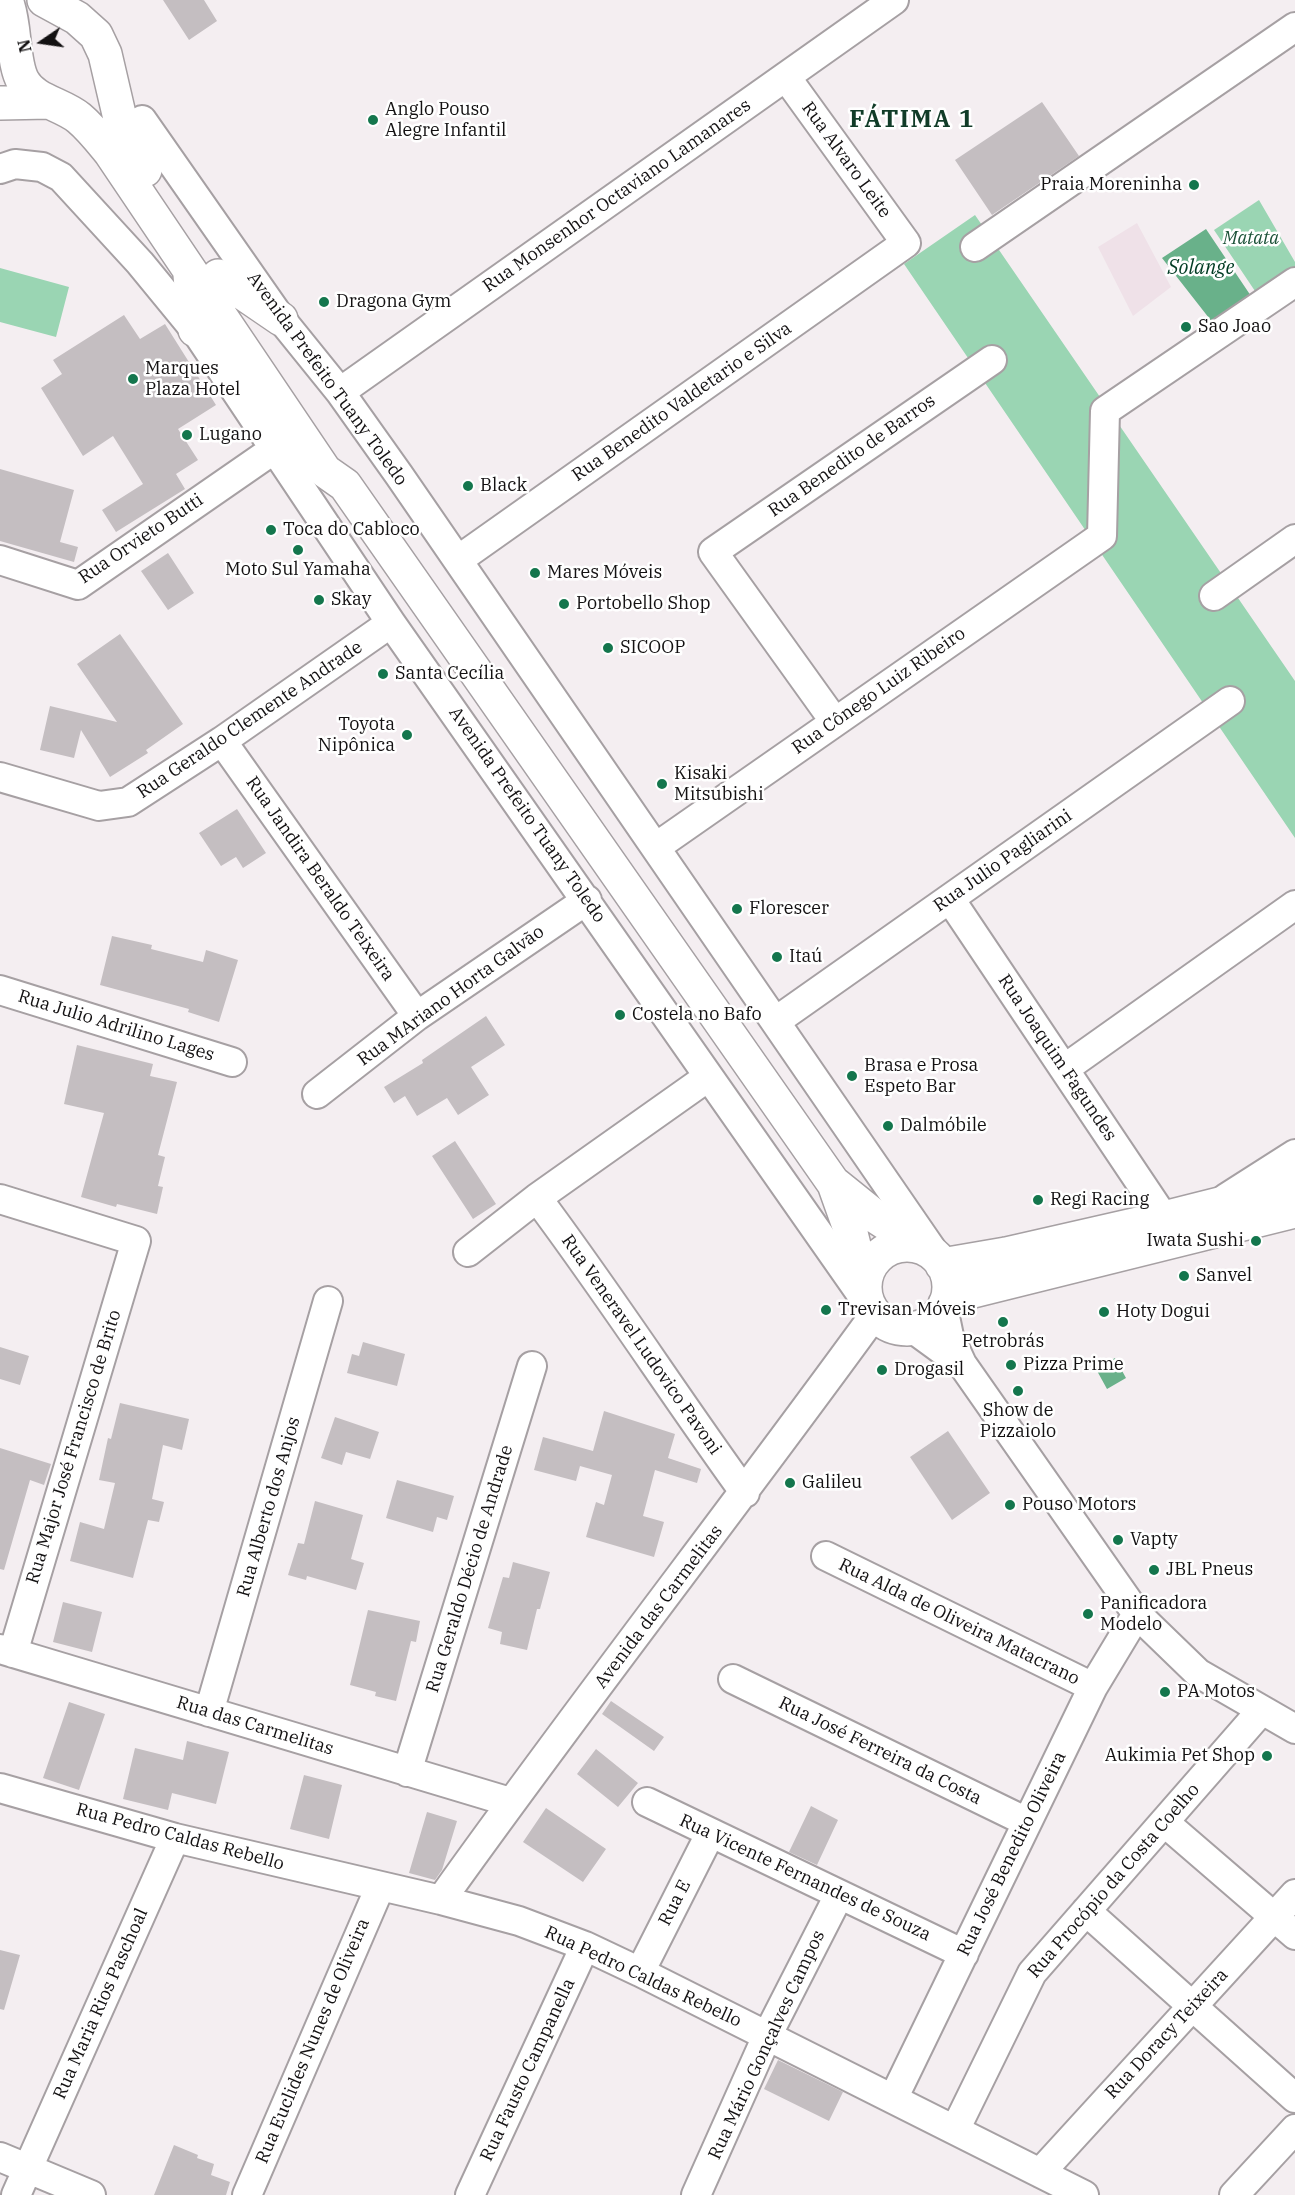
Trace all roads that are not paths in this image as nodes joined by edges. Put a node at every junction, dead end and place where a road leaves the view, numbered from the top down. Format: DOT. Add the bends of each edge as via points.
graph roads {
  1 [pos="6,0"];
  2 [pos="44,0"];
  3 [pos="93,0"];
  4 [pos="894,0"];
  5 [pos="1295,27"];
  6 [pos="105,58"];
  7 [pos="786,77"];
  8 [pos="0,103"];
  9 [pos="54,103"];
  10 [pos="142,120"];
  11 [pos="0,169"];
  12 [pos="174,232"];
  13 [pos="906,243"];
  14 [pos="975,247"];
  15 [pos="204,275"];
  16 [pos="1295,282"];
  17 [pos="281,319"];
  18 [pos="195,330"];
  19 [pos="992,360"];
  20 [pos="340,392"];
  21 [pos="273,450"];
  22 [pos="1295,538"];
  23 [pos="0,560"];
  24 [pos="458,560"];
  25 [pos="1214,596"];
  26 [pos="391,623"];
  27 [pos="1230,701"];
  28 [pos="835,722"];
  29 [pos="222,741"];
  30 [pos="0,777"];
  31 [pos="656,847"];
  32 [pos="950,898"];
  33 [pos="587,900"];
  34 [pos="1295,905"];
  35 [pos="0,990"];
  36 [pos="417,1016"];
  37 [pos="776,1021"];
  38 [pos="232,1062"];
  39 [pos="1064,1069"];
  40 [pos="708,1077"];
  41 [pos="317,1094"];
  42 [pos="1295,1154"];
  43 [pos="834,1184"];
  44 [pos="1295,1185"];
  45 [pos="537,1198"];
  46 [pos="0,1199"];
  47 [pos="1213,1206"];
  48 [pos="1295,1211"];
  49 [pos="1164,1218"];
  50 [pos="468,1252"];
  51 [pos="936,1258"];
  52 [pos="328,1301"];
  53 [pos="871,1305"];
  54 [pos="944,1305"];
  55 [pos="912,1328"];
  56 [pos="962,1364"];
  57 [pos="532,1366"];
  58 [pos="746,1493"];
  59 [pos="826,1556"];
  60 [pos="1137,1614"];
  61 [pos="7,1651"];
  62 [pos="733,1679"];
  63 [pos="1093,1687"];
  64 [pos="1261,1711"];
  65 [pos="209,1712"];
  66 [pos="1295,1729"];
  67 [pos="407,1772"];
  68 [pos="0,1788"];
  69 [pos="510,1802"];
  70 [pos="647,1802"];
  71 [pos="1027,1822"];
  72 [pos="1164,1822"];
  73 [pos="710,1834"];
  74 [pos="175,1838"];
  75 [pos="380,1887"];
  76 [pos="1295,1894"];
  77 [pos="839,1895"];
  78 [pos="441,1900"];
  79 [pos="1086,1911"];
  80 [pos="1284,1927"];
  81 [pos="585,1946"];
  82 [pos="964,1954"];
  83 [pos="640,1972"];
  84 [pos="1193,2006"];
  85 [pos="767,2037"];
  86 [pos="894,2098"];
  87 [pos="1295,2098"];
  88 [pos="1295,2129"];
  89 [pos="955,2130"];
  90 [pos="0,2157"];
  91 [pos="27,2169"];
  92 [pos="1040,2173"];
  93 [pos="16,2195"];
  94 [pos="91,2195"];
  95 [pos="247,2195"];
  96 [pos="470,2195"];
  97 [pos="696,2195"];
  98 [pos="1084,2195"];
  99 [pos="1234,2195"];
  1 -- 9 [label="main road" via="22,80 35,94"];
  2 -- 6 [label="main road" via="77,18 96,35"];
  3 -- 6 [label="main road"];
  4 -- 7 [label="street, Rua Monsenhor Octaviano Lamanares"];
  5 -- 14 [label="street"];
  6 -- 9 [label="main road" via="102,79 95,88"];
  6 -- 12 [label="main road" via="125,140"];
  7 -- 13 [label="street, Rua Alvaro Leite"];
  7 -- 20 [label="street, Rua Monsenhor Octaviano Lamanares"];
  8 -- 9 [label="main road"];
  9 -- 12 [label="main road" via="80,119"];
  10 -- 17 [label="street, Avenida Prefeito Tuany Toledo"];
  11 -- 18 [label="street, Avenida Prefeito Tuany Toledo" via="15,164 42,167 61,177"];
  12 -- 15 [label="main road"];
  13 -- 24 [label="street, Rua Benedito Valdetario e Silva"];
  15 -- 17 [label="main road"];
  15 -- 18 [label="main road"];
  15 -- 43 [label="main road" via="325,471 345,485"];
  16 -- 28 [label="street, Rua Cônego Luiz Ribeiro" via="1105,411 1102,536"];
  17 -- 20 [label="street, Avenida Prefeito Tuany Toledo"];
  18 -- 21 [label="street, Avenida Prefeito Tuany Toledo"];
  19 -- 28 [label="street, Rua Benedito de Barros" via="713,552"];
  20 -- 24 [label="street, Avenida Prefeito Tuany Toledo"];
  21 -- 23 [label="street, Rua Orvieto Butti" via="78,585"];
  21 -- 26 [label="street, Avenida Prefeito Tuany Toledo"];
  22 -- 25 [label="street"];
  24 -- 31 [label="street, Avenida Prefeito Tuany Toledo"];
  26 -- 29 [label="street, Rua Geraldo Clemente Andrade"];
  26 -- 33 [label="street, Avenida Prefeito Tuany Toledo"];
  27 -- 32 [label="street, Rua Julio Pagliarini"];
  28 -- 31 [label="street, Rua Cônego Luiz Ribeiro"];
  29 -- 30 [label="street, Rua Geraldo Clemente Andrade" via="128,802 99,806"];
  29 -- 36 [label="street, Rua Jandira Beraldo Teixeira"];
  31 -- 37 [label="street, Avenida Prefeito Tuany Toledo"];
  32 -- 37 [label="street, Rua Julio Pagliarini"];
  32 -- 39 [label="street, Rua Joaquim Fagundes"];
  33 -- 36 [label="street, Rua MAriano Horta Galvão"];
  33 -- 40 [label="street, Avenida Prefeito Tuany Toledo"];
  34 -- 39 [label="street"];
  35 -- 38 [label="street, Rua Julio Adrilino Lages"];
  36 -- 41 [label="street, Rua MAriano Horta Galvão"];
  37 -- 51 [label="street, Avenida Prefeito Tuany Toledo"];
  39 -- 49 [label="street, Rua Joaquim Fagundes"];
  40 -- 45 [label="street"];
  40 -- 53 [label="street, Avenida Prefeito Tuany Toledo"];
  42 -- 47 [label="street"];
  43 -- 51 [label="main road"];
  43 -- 53 [label="main road"];
  44 -- 47 [label="main road"];
  45 -- 50 [label="street"];
  45 -- 58 [label="street, Rua Veneravel Ludovico Pavoni"];
  46 -- 61 [label="street, Rua Major José Francisco de Brito" via="136,1241"];
  47 -- 49 [label="main road"];
  48 -- 54 [label="main road" via="965,1293"];
  49 -- 51 [label="main road" via="1006,1254"];
  51 -- 53 [label="main road" via="904,1245 884,1251 869,1268"];
  51 -- 54 [label="main road" via="948,1284"];
  52 -- 65 [label="street, Rua Alberto dos Anjos"];
  53 -- 55 [label="main road" via="891,1326"];
  53 -- 58 [label="street, Avenida das Carmelitas"];
  54 -- 55 [label="main road" via="930,1321"];
  54 -- 56 [label="street" via="949,1336"];
  55 -- 56 [label="street"];
  56 -- 60 [label="street"];
  57 -- 67 [label="street, Rua Geraldo Décio de Andrade"];
  58 -- 69 [label="street, Avenida das Carmelitas"];
  59 -- 63 [label="street, Rua Alda de Oliveira Matacrano"];
  60 -- 63 [label="street, Rua José Benedito Oliveira"];
  60 -- 64 [label="street" via="1198,1673"];
  61 -- 65 [label="street, Rua das Carmelitas"];
  62 -- 71 [label="street, Rua José Ferreira da Costa"];
  63 -- 71 [label="street, Rua José Benedito Oliveira"];
  64 -- 66 [label="street"];
  64 -- 72 [label="street, Rua Procópio da Costa Coelho"];
  65 -- 67 [label="street, Rua das Carmelitas"];
  67 -- 69 [label="street, Rua das Carmelitas"];
  68 -- 74 [label="street, Rua Pedro Caldas Rebello"];
  69 -- 78 [label="street, Avenida das Carmelitas"];
  70 -- 73 [label="street, Rua Vicente Fernandes de Souza"];
  71 -- 82 [label="street, Rua José Benedito Oliveira"];
  72 -- 79 [label="street, Rua Procópio da Costa Coelho"];
  72 -- 80 [label="street"];
  73 -- 77 [label="street, Rua Vicente Fernandes de Souza"];
  73 -- 83 [label="street, Rua E"];
  74 -- 75 [label="street, Rua Pedro Caldas Rebello"];
  74 -- 91 [label="street, Rua Maria Rios Paschoal"];
  75 -- 78 [label="street, Rua Pedro Caldas Rebello"];
  75 -- 95 [label="street, Rua Euclides Nunes de Oliveira"];
  76 -- 80 [label="street, Rua Doracy Teixeira"];
  77 -- 82 [label="street, Rua Vicente Fernandes de Souza"];
  77 -- 85 [label="street, Rua Mário Gonçalves Campos"];
  78 -- 81 [label="street, Rua Pedro Caldas Rebello" via="519,1921"];
  79 -- 84 [label="street"];
  79 -- 89 [label="street, Rua Procópio da Costa Coelho" via="1032,1972"];
  80 -- 84 [label="street, Rua Doracy Teixeira"];
  81 -- 83 [label="street, Rua Pedro Caldas Rebello"];
  81 -- 96 [label="street, Rua Fausto Campanella"];
  82 -- 86 [label="street, Rua José Benedito Oliveira"];
  83 -- 85 [label="street, Rua Pedro Caldas Rebello"];
  84 -- 87 [label="street"];
  84 -- 92 [label="street, Rua Doracy Teixeira"];
  85 -- 86 [label="street, Rua Pedro Caldas Rebello"];
  85 -- 97 [label="street, Rua Mário Gonçalves Campos"];
  86 -- 89 [label="street, Rua Pedro Caldas Rebello"];
  88 -- 99 [label="street"];
  89 -- 92 [label="street, Rua Pedro Caldas Rebello"];
  90 -- 91 [label="street"];
  91 -- 93 [label="street, Rua Maria Rios Paschoal"];
  91 -- 94 [label="street"];
  92 -- 98 [label="street, Rua Pedro Caldas Rebello"];
}
